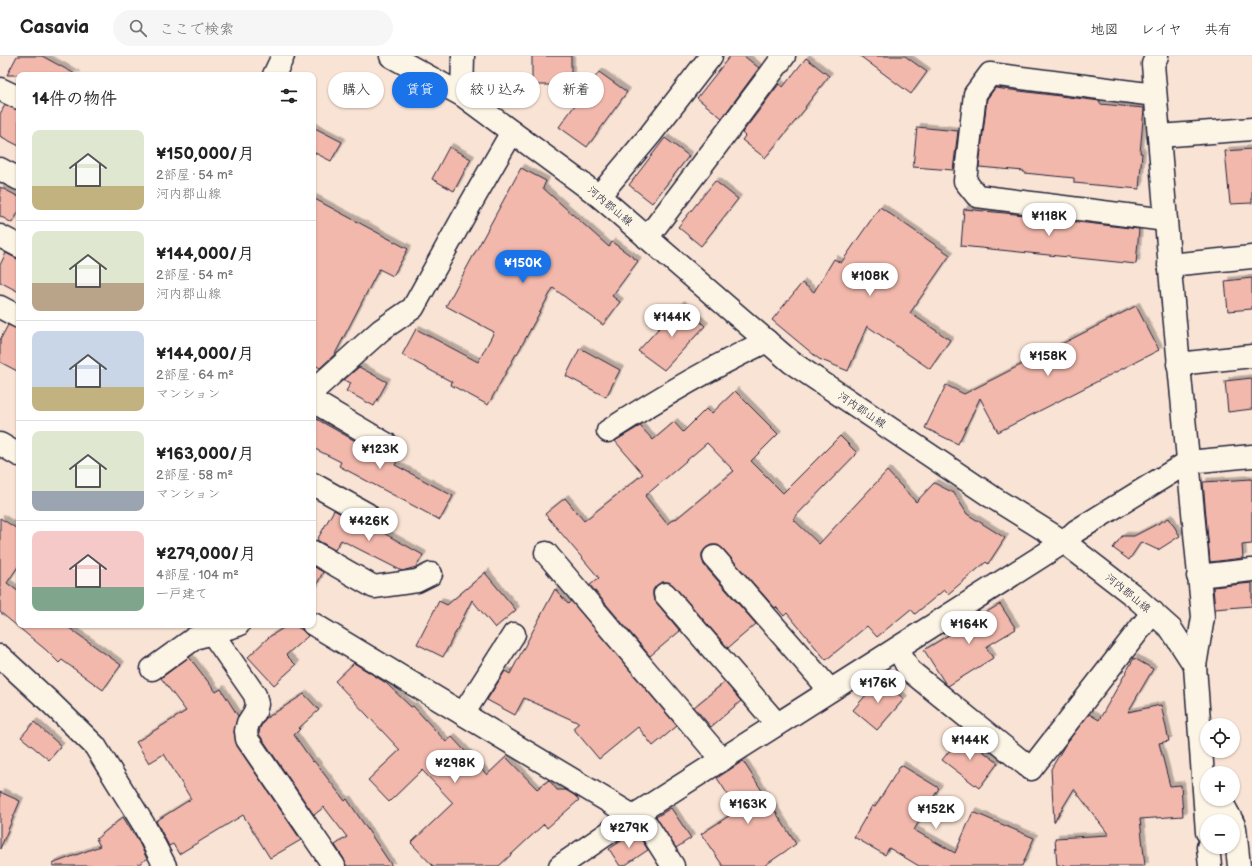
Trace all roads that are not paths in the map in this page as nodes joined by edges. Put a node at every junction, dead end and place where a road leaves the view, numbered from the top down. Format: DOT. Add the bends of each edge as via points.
graph roads {
  1 [pos="283,56"];
  2 [pos="391,56"];
  3 [pos="463,56"];
  4 [pos="711,56"];
  5 [pos="784,56"];
  6 [pos="1157,56"];
  7 [pos="275,72"];
  8 [pos="463,72"];
  9 [pos="0,88"];
  10 [pos="456,93"];
  11 [pos="16,96"];
  12 [pos="1155,96"];
  13 [pos="479,108"];
  14 [pos="1252,129"];
  15 [pos="512,132"];
  16 [pos="1159,136"];
  17 [pos="0,169"];
  18 [pos="16,177"];
  19 [pos="599,196"];
  20 [pos="1166,220"];
  21 [pos="0,236"];
  22 [pos="648,238"];
  23 [pos="16,244"];
  24 [pos="1252,257"];
  25 [pos="1169,265"];
  26 [pos="0,307"];
  27 [pos="16,315"];
  28 [pos="767,341"];
  29 [pos="1252,356"];
  30 [pos="1178,364"];
  31 [pos="316,389"];
  32 [pos="316,403"];
  33 [pos="608,431"];
  34 [pos="0,444"];
  35 [pos="388,445"];
  36 [pos="16,453"];
  37 [pos="1252,456"];
  38 [pos="1188,462"];
  39 [pos="316,486"];
  40 [pos="367,514"];
  41 [pos="1064,542"];
  42 [pos="546,553"];
  43 [pos="316,554"];
  44 [pos="714,557"];
  45 [pos="1252,570"];
  46 [pos="431,574"];
  47 [pos="1198,576"];
  48 [pos="665,594"];
  49 [pos="1153,612"];
  50 [pos="316,626"];
  51 [pos="228,628"];
  52 [pos="212,633"];
  53 [pos="514,634"];
  54 [pos="898,648"];
  55 [pos="0,656"];
  56 [pos="1195,666"];
  57 [pos="152,669"];
  58 [pos="830,690"];
  59 [pos="463,714"];
  60 [pos="777,724"];
  61 [pos="722,760"];
  62 [pos="1203,766"];
  63 [pos="633,816"];
  64 [pos="1209,854"];
  65 [pos="1238,854"];
  66 [pos="165,866"];
  67 [pos="334,866"];
  68 [pos="560,866"];
  69 [pos="673,866"];
  70 [pos="1210,866"];
  71 [pos="1239,866"];
  1 -- 7 [label="street"];
  2 -- 10 [label="street, 河内郡山線"];
  3 -- 8 [label="street"];
  4 -- 19 [label="street"];
  5 -- 22 [label="street"];
  6 -- 12 [label="street" via="1153,64"];
  9 -- 11 [label="street"];
  12 -- 16 [label="street"];
  12 -- 20 [label="street" via="990,74 975,94 965,181 977,196"];
  13 -- 15 [label="street, 河内郡山線"];
  14 -- 16 [label="street"];
  15 -- 19 [label="street, 河内郡山線"];
  15 -- 31 [label="street" via="413,308 381,330"];
  16 -- 20 [label="street"];
  17 -- 18 [label="street"];
  19 -- 22 [label="street, 河内郡山線"];
  20 -- 25 [label="street"];
  21 -- 23 [label="street"];
  22 -- 28 [label="street, 河内郡山線"];
  24 -- 25 [label="street"];
  25 -- 30 [label="street"];
  26 -- 27 [label="street"];
  28 -- 33 [label="street" via="728,359 654,401"];
  28 -- 41 [label="street, 河内郡山線" via="791,362 992,497"];
  29 -- 30 [label="street"];
  30 -- 38 [label="street"];
  32 -- 35 [label="street"];
  34 -- 36 [label="street"];
  37 -- 38 [label="street"];
  38 -- 41 [label="street" via="1076,531"];
  38 -- 47 [label="street"];
  39 -- 40 [label="street"];
  41 -- 49 [label="street, 河内郡山線"];
  41 -- 54 [label="street"];
  42 -- 61 [label="street"];
  43 -- 46 [label="street" via="374,586 417,581"];
  44 -- 58 [label="street"];
  45 -- 47 [label="street"];
  47 -- 56 [label="street" via="1203,617"];
  48 -- 60 [label="street"];
  49 -- 54 [label="street" via="1031,770 909,670"];
  49 -- 56 [label="street, 河内郡山線" via="1171,629"];
  50 -- 59 [label="street"];
  51 -- 52 [label="street"];
  52 -- 57 [label="street" via="195,638"];
  52 -- 67 [label="street" via="255,695 257,704 248,723 247,739"];
  53 -- 59 [label="street"];
  54 -- 58 [label="street"];
  55 -- 66 [label="street" via="95,746 144,825"];
  56 -- 62 [label="street, 河内郡山線"];
  58 -- 60 [label="street"];
  59 -- 63 [label="street"];
  60 -- 61 [label="street"];
  61 -- 63 [label="street"];
  63 -- 68 [label="street"];
  63 -- 69 [label="street" via="647,825"];
  64 -- 70 [label="street"];
  65 -- 71 [label="street"];
}
